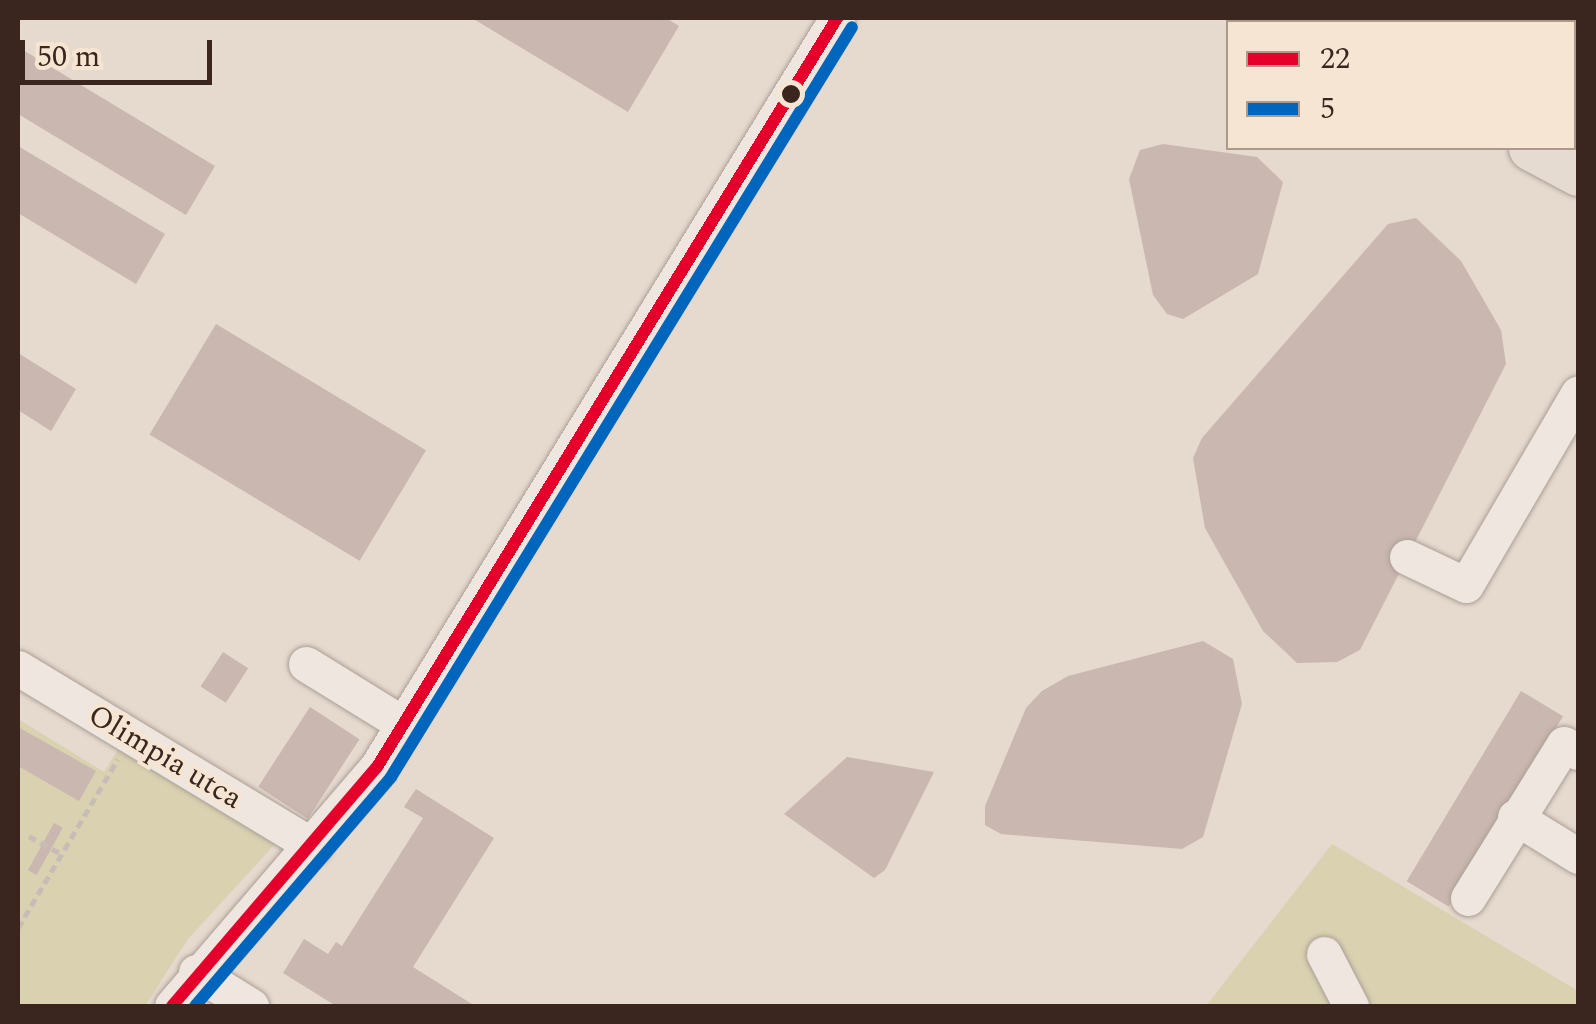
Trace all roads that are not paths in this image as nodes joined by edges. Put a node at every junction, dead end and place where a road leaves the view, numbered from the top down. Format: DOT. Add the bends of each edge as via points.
graph roads {
  1 [pos="837,18"];
  2 [pos="1535,150"];
  3 [pos="1578,172"];
  4 [pos="1578,393"];
  5 [pos="1407,557"];
  6 [pos="306,664"];
  7 [pos="18,668"];
  8 [pos="403,724"];
  9 [pos="1578,752"];
  10 [pos="1515,817"];
  11 [pos="313,846"];
  12 [pos="1578,856"];
  13 [pos="1468,898"];
  14 [pos="1324,954"];
  15 [pos="196,972"];
  16 [pos="172,1006"];
  17 [pos="251,1006"];
  18 [pos="1352,1006"];
  1 -- 8 [label="street"];
  2 -- 3 [label="main road"];
  4 -- 5 [label="street" via="1466,585"];
  6 -- 8 [label="street"];
  7 -- 11 [label="street, Olimpia utca"];
  8 -- 11 [label="street"];
  9 -- 10 [label="street" via="1564,744"];
  10 -- 12 [label="street"];
  10 -- 13 [label="street"];
  11 -- 15 [label="street"];
  14 -- 18 [label="street"];
  15 -- 16 [label="street"];
  15 -- 17 [label="street"];
}
